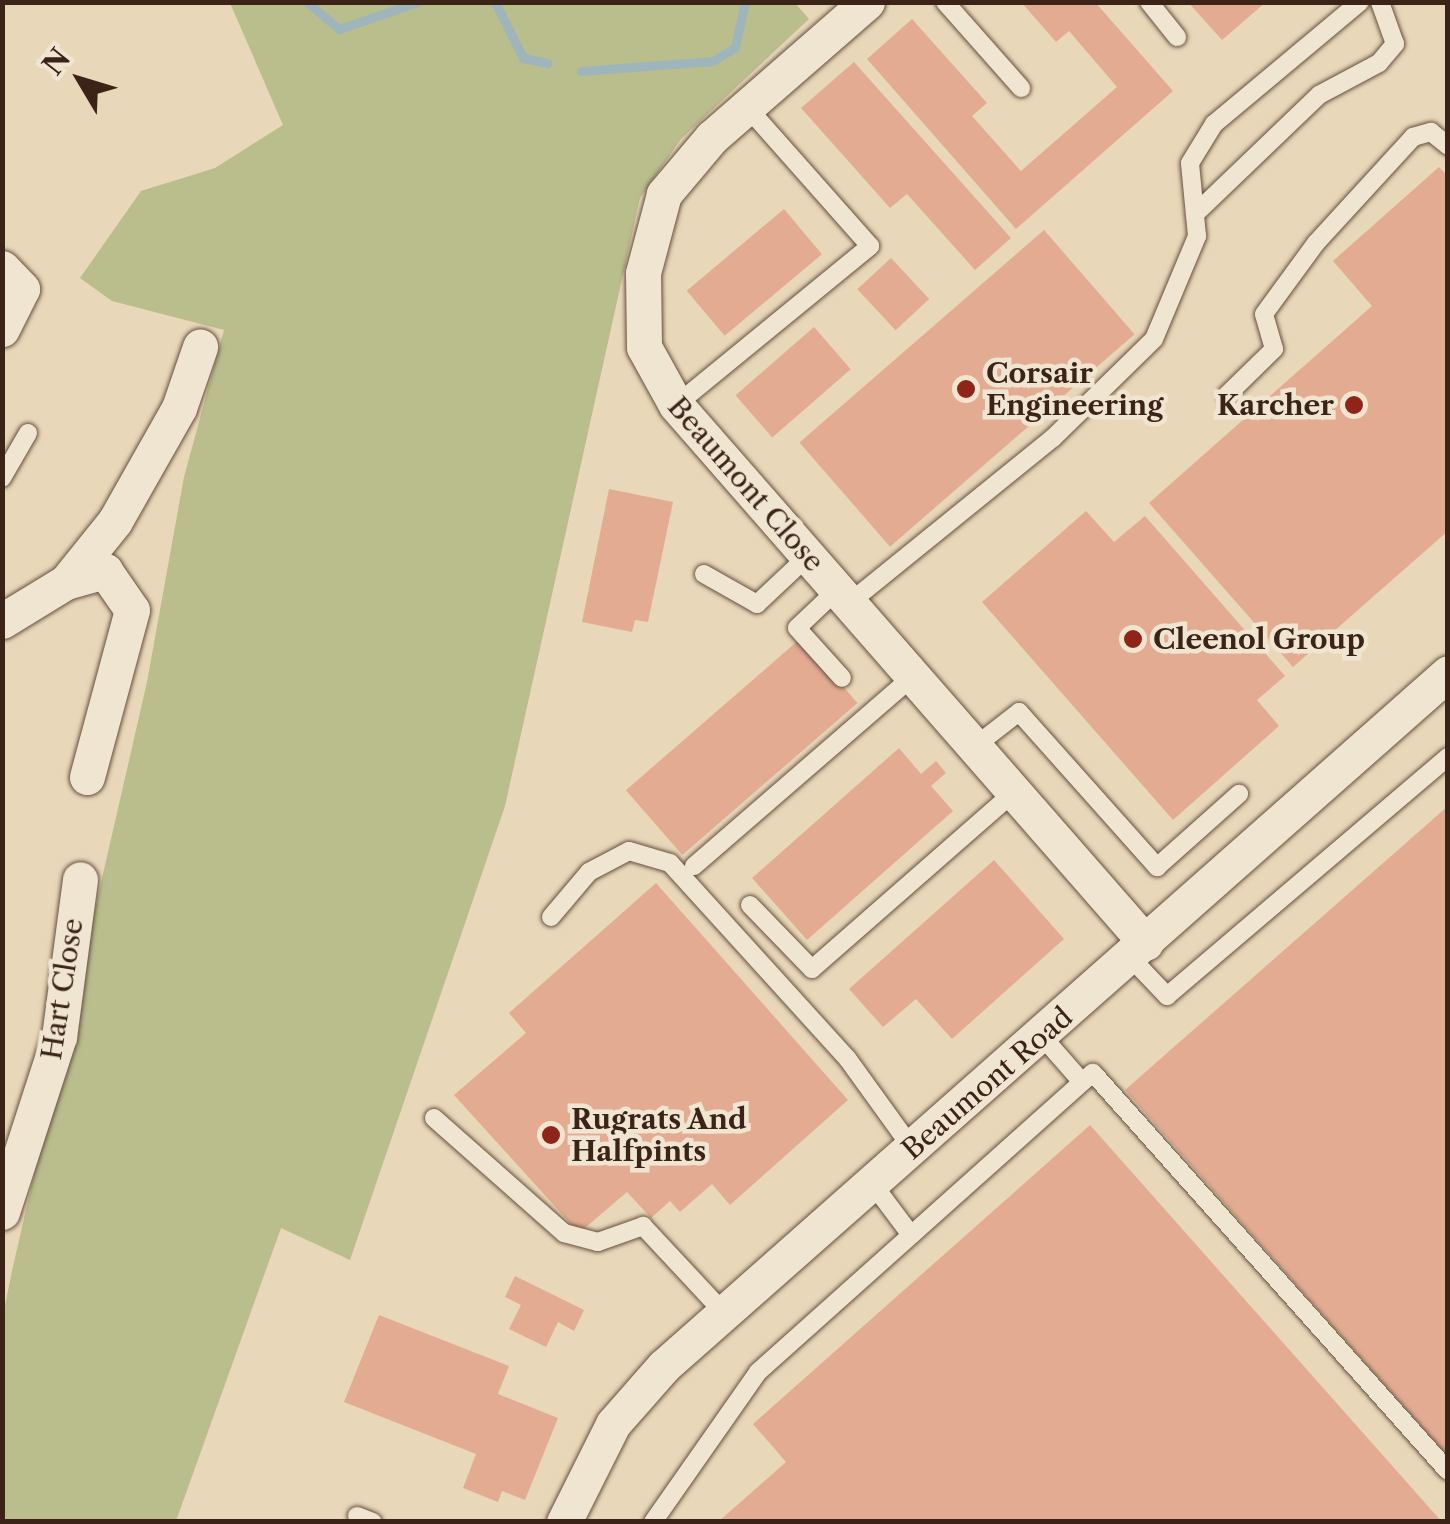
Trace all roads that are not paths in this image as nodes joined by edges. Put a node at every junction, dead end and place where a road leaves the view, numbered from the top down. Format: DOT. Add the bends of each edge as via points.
graph roads {
  1 [pos="945,2"];
  2 [pos="1149,2"];
  3 [pos="1360,2"];
  4 [pos="1380,2"];
  5 [pos="849,8"];
  6 [pos="1177,37"];
  7 [pos="1022,88"];
  8 [pos="746,107"];
  9 [pos="1448,146"];
  10 [pos="1195,214"];
  11 [pos="2,268"];
  12 [pos="2,329"];
  13 [pos="200,347"];
  14 [pos="1228,395"];
  15 [pos="676,405"];
  16 [pos="28,432"];
  17 [pos="2,478"];
  18 [pos="808,556"];
  19 [pos="704,574"];
  20 [pos="66,582"];
  21 [pos="843,596"];
  22 [pos="3,619"];
  23 [pos="1448,673"];
  24 [pos="913,676"];
  25 [pos="842,678"];
  26 [pos="974,747"];
  27 [pos="1448,757"];
  28 [pos="87,777"];
  29 [pos="1014,792"];
  30 [pos="1239,794"];
  31 [pos="694,866"];
  32 [pos="80,878"];
  33 [pos="750,904"];
  34 [pos="551,918"];
  35 [pos="1138,950"];
  36 [pos="1041,1035"];
  37 [pos="1082,1082"];
  38 [pos="434,1118"];
  39 [pos="912,1148"];
  40 [pos="872,1183"];
  41 [pos="2,1212"];
  42 [pos="911,1235"];
  43 [pos="724,1313"];
  44 [pos="1448,1471"];
  45 [pos="564,1522"];
  46 [pos="653,1522"];
  1 -- 7 [label="lane"];
  2 -- 6 [label="lane"];
  3 -- 10 [label="lane" via="1214,124 1190,163"];
  4 -- 10 [label="lane" via="1395,44 1379,63 1319,95"];
  5 -- 8 [label="street, Beaumont Close"];
  8 -- 15 [label="street, Beaumont Close" via="684,165 650,229 644,348"];
  8 -- 15 [label="lane" via="870,246"];
  9 -- 14 [label="lane" via="1430,132 1413,136 1316,242 1264,314 1274,349"];
  10 -- 21 [label="lane" via="1197,236 1154,339 1053,438"];
  11 -- 12 [label="street" via="22,290"];
  13 -- 20 [label="street" via="148,469"];
  15 -- 18 [label="street, Beaumont Close"];
  16 -- 17 [label="lane"];
  18 -- 19 [label="lane" via="756,604"];
  18 -- 21 [label="street, Beaumont Close"];
  20 -- 22 [label="street"];
  20 -- 28 [label="street" via="105,571 132,610"];
  21 -- 24 [label="street, Beaumont Close"];
  21 -- 25 [label="lane" via="797,628"];
  23 -- 35 [label="street, Beaumont Road"];
  24 -- 26 [label="street, Beaumont Close"];
  24 -- 31 [label="lane"];
  26 -- 29 [label="street, Beaumont Close"];
  26 -- 30 [label="lane" via="1019,712 1157,868"];
  27 -- 35 [label="lane" via="1167,996"];
  29 -- 33 [label="lane" via="812,969"];
  29 -- 35 [label="street, Beaumont Close"];
  32 -- 41 [label="street, Hart Close" via="59,1037"];
  34 -- 39 [label="lane" via="589,872 630,851 670,864 847,1058"];
  35 -- 36 [label="street, Beaumont Road"];
  36 -- 37 [label="lane"];
  36 -- 39 [label="street, Beaumont Road"];
  37 -- 42 [label="lane"];
  37 -- 44 [label="lane" via="1093,1073"];
  38 -- 43 [label="lane" via="564,1232 598,1242 643,1226"];
  39 -- 40 [label="street, Beaumont Road"];
  40 -- 42 [label="lane"];
  40 -- 43 [label="street, Beaumont Road"];
  42 -- 46 [label="lane" via="758,1372"];
  43 -- 45 [label="street, Beaumont Road" via="634,1396 594,1456"];
}
